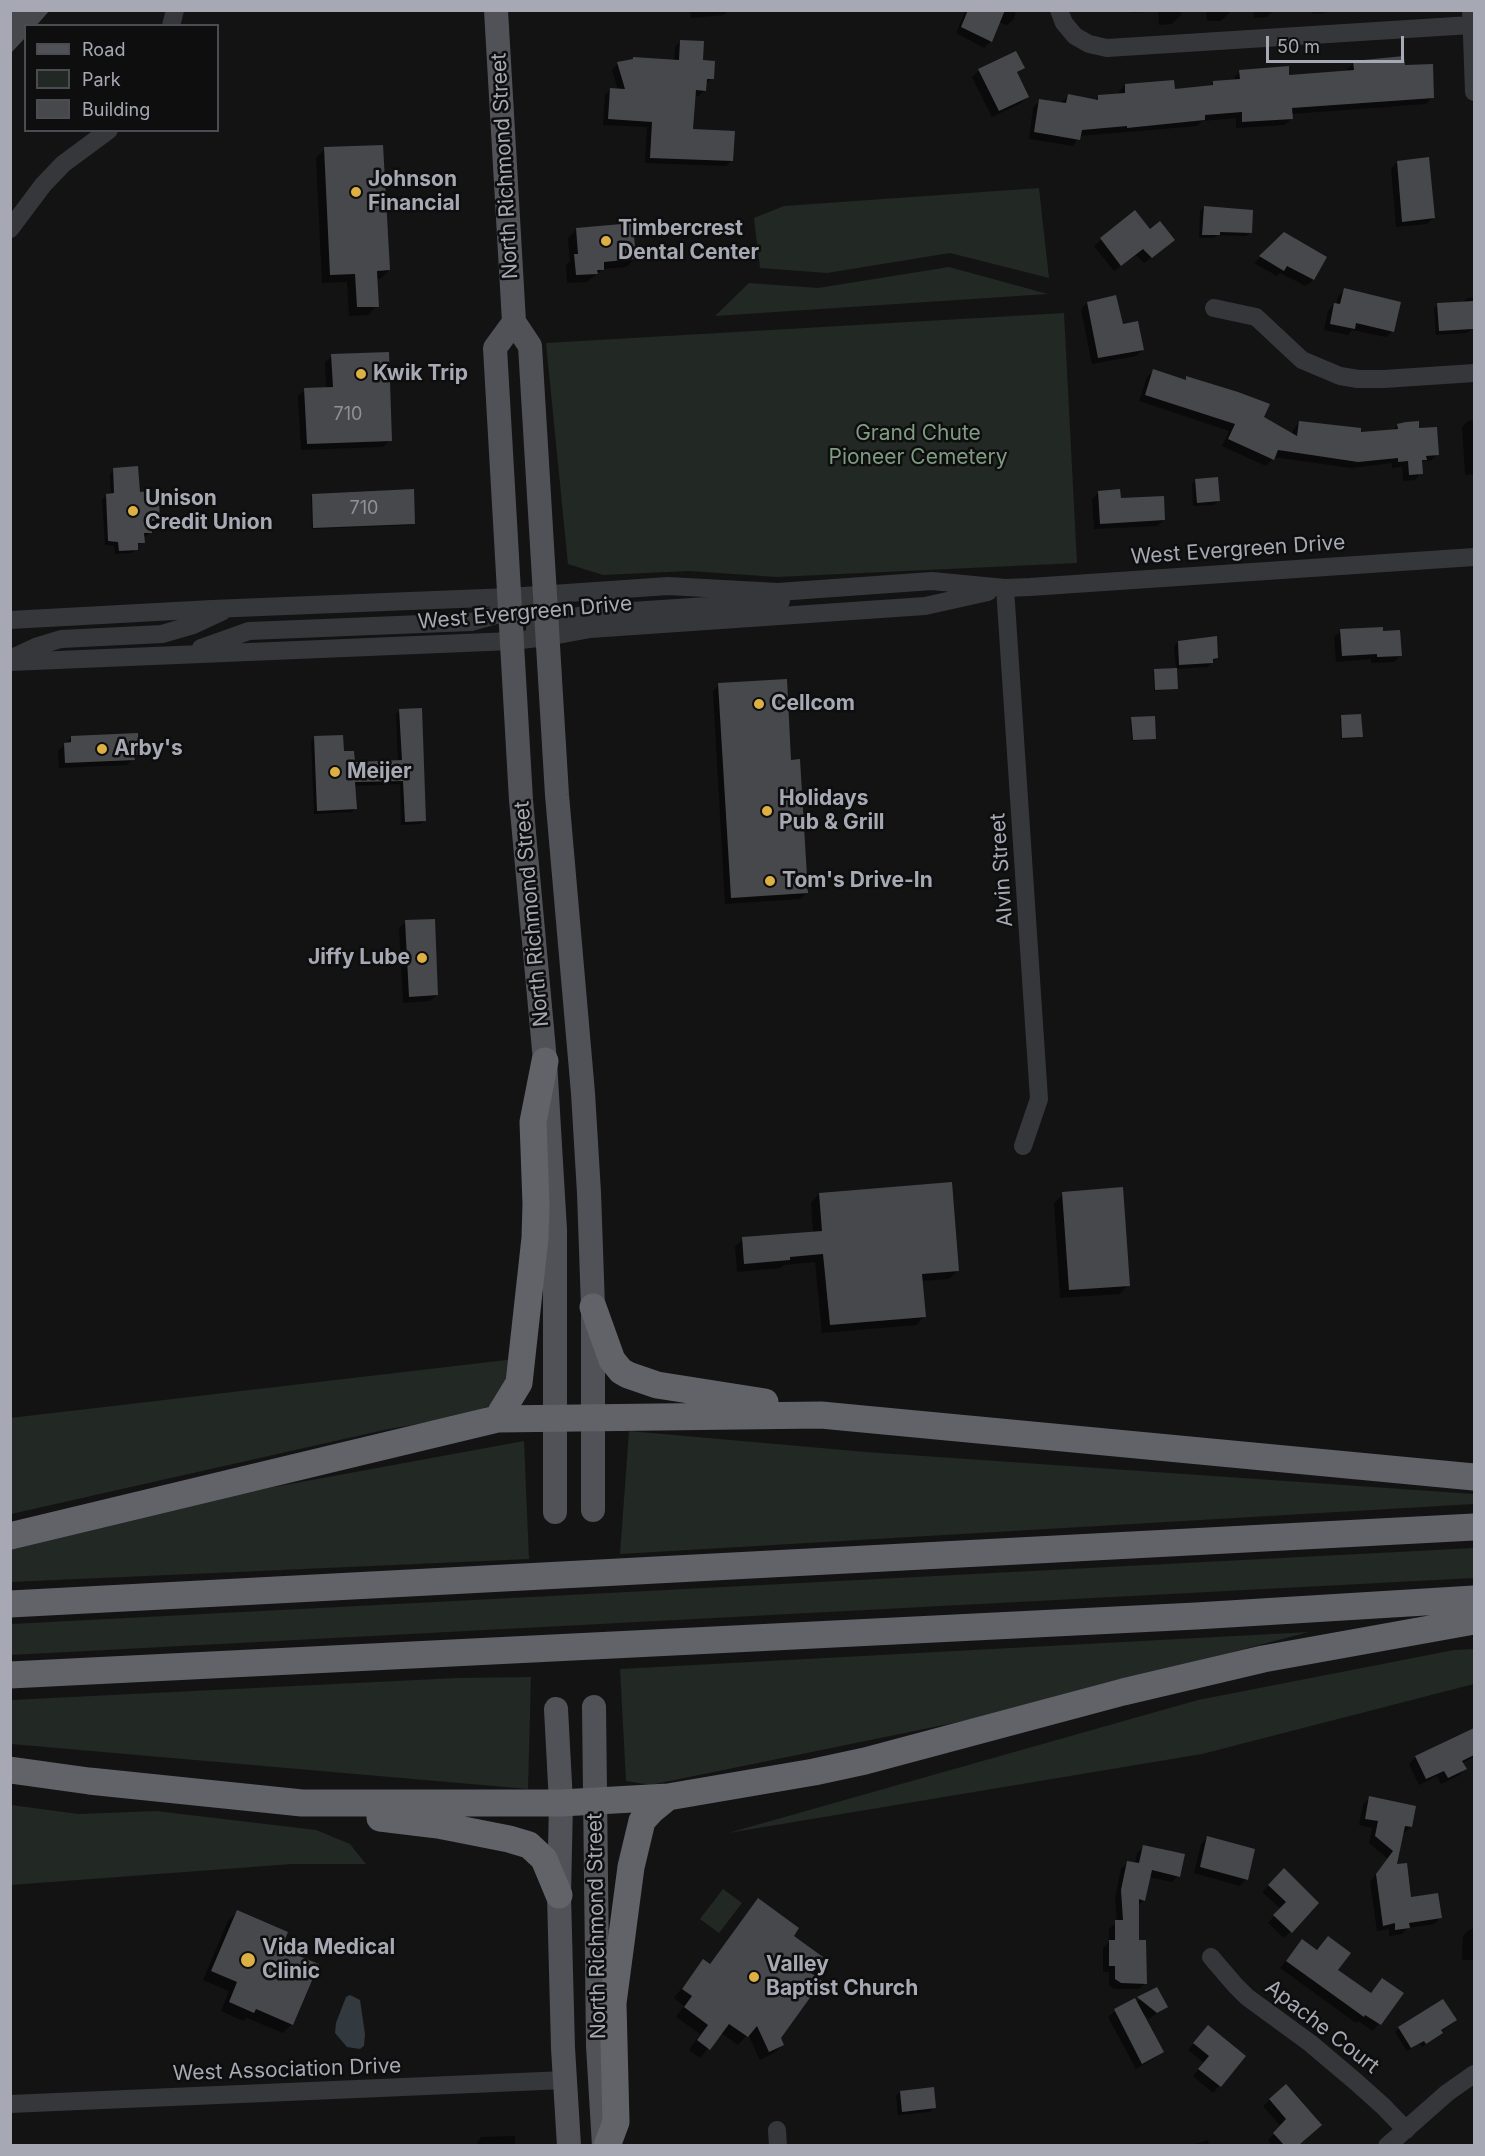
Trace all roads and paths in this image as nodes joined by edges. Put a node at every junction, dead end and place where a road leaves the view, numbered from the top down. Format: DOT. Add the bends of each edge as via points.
graph roads {
  1 [pos="496,10"];
  2 [pos="1059,10"];
  3 [pos="1471,18"];
  4 [pos="1474,92"];
  5 [pos="106,132"];
  6 [pos="10,229"];
  7 [pos="1214,308"];
  8 [pos="514,322"];
  9 [pos="1474,373"];
  10 [pos="1474,557"];
  11 [pos="843,587"];
  12 [pos="1005,588"];
  13 [pos="544,594"];
  14 [pos="509,604"];
  15 [pos="230,608"];
  16 [pos="10,620"];
  17 [pos="547,631"];
  18 [pos="512,641"];
  19 [pos="182,655"];
  20 [pos="10,661"];
  21 [pos="545,1061"];
  22 [pos="1023,1146"];
  23 [pos="593,1307"];
  24 [pos="821,1415"];
  25 [pos="594,1417"];
  26 [pos="554,1418"];
  27 [pos="497,1419"];
  28 [pos="1474,1477"];
  29 [pos="593,1510"];
  30 [pos="555,1512"];
  31 [pos="1474,1527"];
  32 [pos="10,1536"];
  33 [pos="1474,1599"];
  34 [pos="10,1604"];
  35 [pos="1474,1622"];
  36 [pos="10,1675"];
  37 [pos="594,1707"];
  38 [pos="556,1709"];
  39 [pos="10,1770"];
  40 [pos="668,1797"];
  41 [pos="595,1801"];
  42 [pos="302,1803"];
  43 [pos="561,1803"];
  44 [pos="559,1895"];
  45 [pos="1211,1957"];
  46 [pos="1474,2074"];
  47 [pos="565,2080"];
  48 [pos="10,2104"];
  49 [pos="1406,2130"];
  50 [pos="569,2145"];
  51 [pos="606,2145"];
  52 [pos="1387,2145"];
  1 -- 8 [label="main road, North Richmond Street"];
  2 -- 3 [label="street" via="1075,36 1107,48"];
  3 -- 4 [label="street"];
  5 -- 6 [label="street" via="42,185"];
  7 -- 9 [label="street" via="1256,317 1302,360 1340,376 1384,379"];
  8 -- 13 [label="main road, North Richmond Street" via="530,346"];
  8 -- 14 [label="main road, North Richmond Street" via="495,348"];
  10 -- 12 [label="street, West Evergreen Drive"];
  11 -- 12 [label="street, West Evergreen Drive" via="932,581"];
  11 -- 13 [label="street, West Evergreen Drive" via="778,592 668,586"];
  11 -- 17 [label="street" via="812,599 587,614"];
  12 -- 17 [label="street, West Evergreen Drive" via="925,606"];
  12 -- 22 [label="street, Alvin Street" via="1039,1099"];
  13 -- 14 [label="street, West Evergreen Drive"];
  13 -- 17 [label="main road, North Richmond Street"];
  14 -- 15 [label="street, West Evergreen Drive"];
  14 -- 18 [label="main road, North Richmond Street"];
  14 -- 19 [label="street" via="471,622 249,631"];
  15 -- 16 [label="street, West Evergreen Drive"];
  15 -- 20 [label="street" via="162,634 61,639"];
  17 -- 18 [label="street, West Evergreen Drive"];
  17 -- 23 [label="main road, North Richmond Street" via="560,845 584,1104"];
  18 -- 19 [label="street, West Evergreen Drive"];
  18 -- 21 [label="main road, North Richmond Street" via="521,800"];
  19 -- 20 [label="street, West Evergreen Drive"];
  21 -- 26 [label="main road, North Richmond Street" via="555,1230"];
  21 -- 27 [label="highway" via="533,1122 535,1238 519,1383"];
  23 -- 24 [label="highway" via="612,1360 628,1375 657,1385"];
  23 -- 25 [label="main road, North Richmond Street"];
  24 -- 25 [label="highway"];
  24 -- 28 [label="highway"];
  25 -- 26 [label="highway"];
  25 -- 29 [label="main road, North Richmond Street"];
  26 -- 27 [label="highway"];
  26 -- 30 [label="main road, North Richmond Street"];
  27 -- 32 [label="highway"];
  31 -- 34 [label="highway"];
  33 -- 36 [label="highway"];
  35 -- 40 [label="highway" via="1263,1659 865,1761"];
  37 -- 41 [label="main road, North Richmond Street"];
  38 -- 43 [label="main road, North Richmond Street"];
  39 -- 42 [label="highway"];
  40 -- 41 [label="highway"];
  40 -- 51 [label="highway" via="642,1821 630,1868 613,2003 616,2122"];
  41 -- 43 [label="highway"];
  41 -- 51 [label="main road, North Richmond Street" via="598,2046"];
  42 -- 43 [label="highway"];
  42 -- 44 [label="highway" via="525,1843 544,1859"];
  43 -- 44 [label="main road, North Richmond Street"];
  44 -- 47 [label="main road, North Richmond Street"];
  45 -- 49 [label="street, Apache Court" via="1247,1997 1346,2073"];
  46 -- 49 [label="street"];
  47 -- 48 [label="street, West Association Drive"];
  47 -- 50 [label="main road, North Richmond Street"];
  49 -- 52 [label="street"];
}
